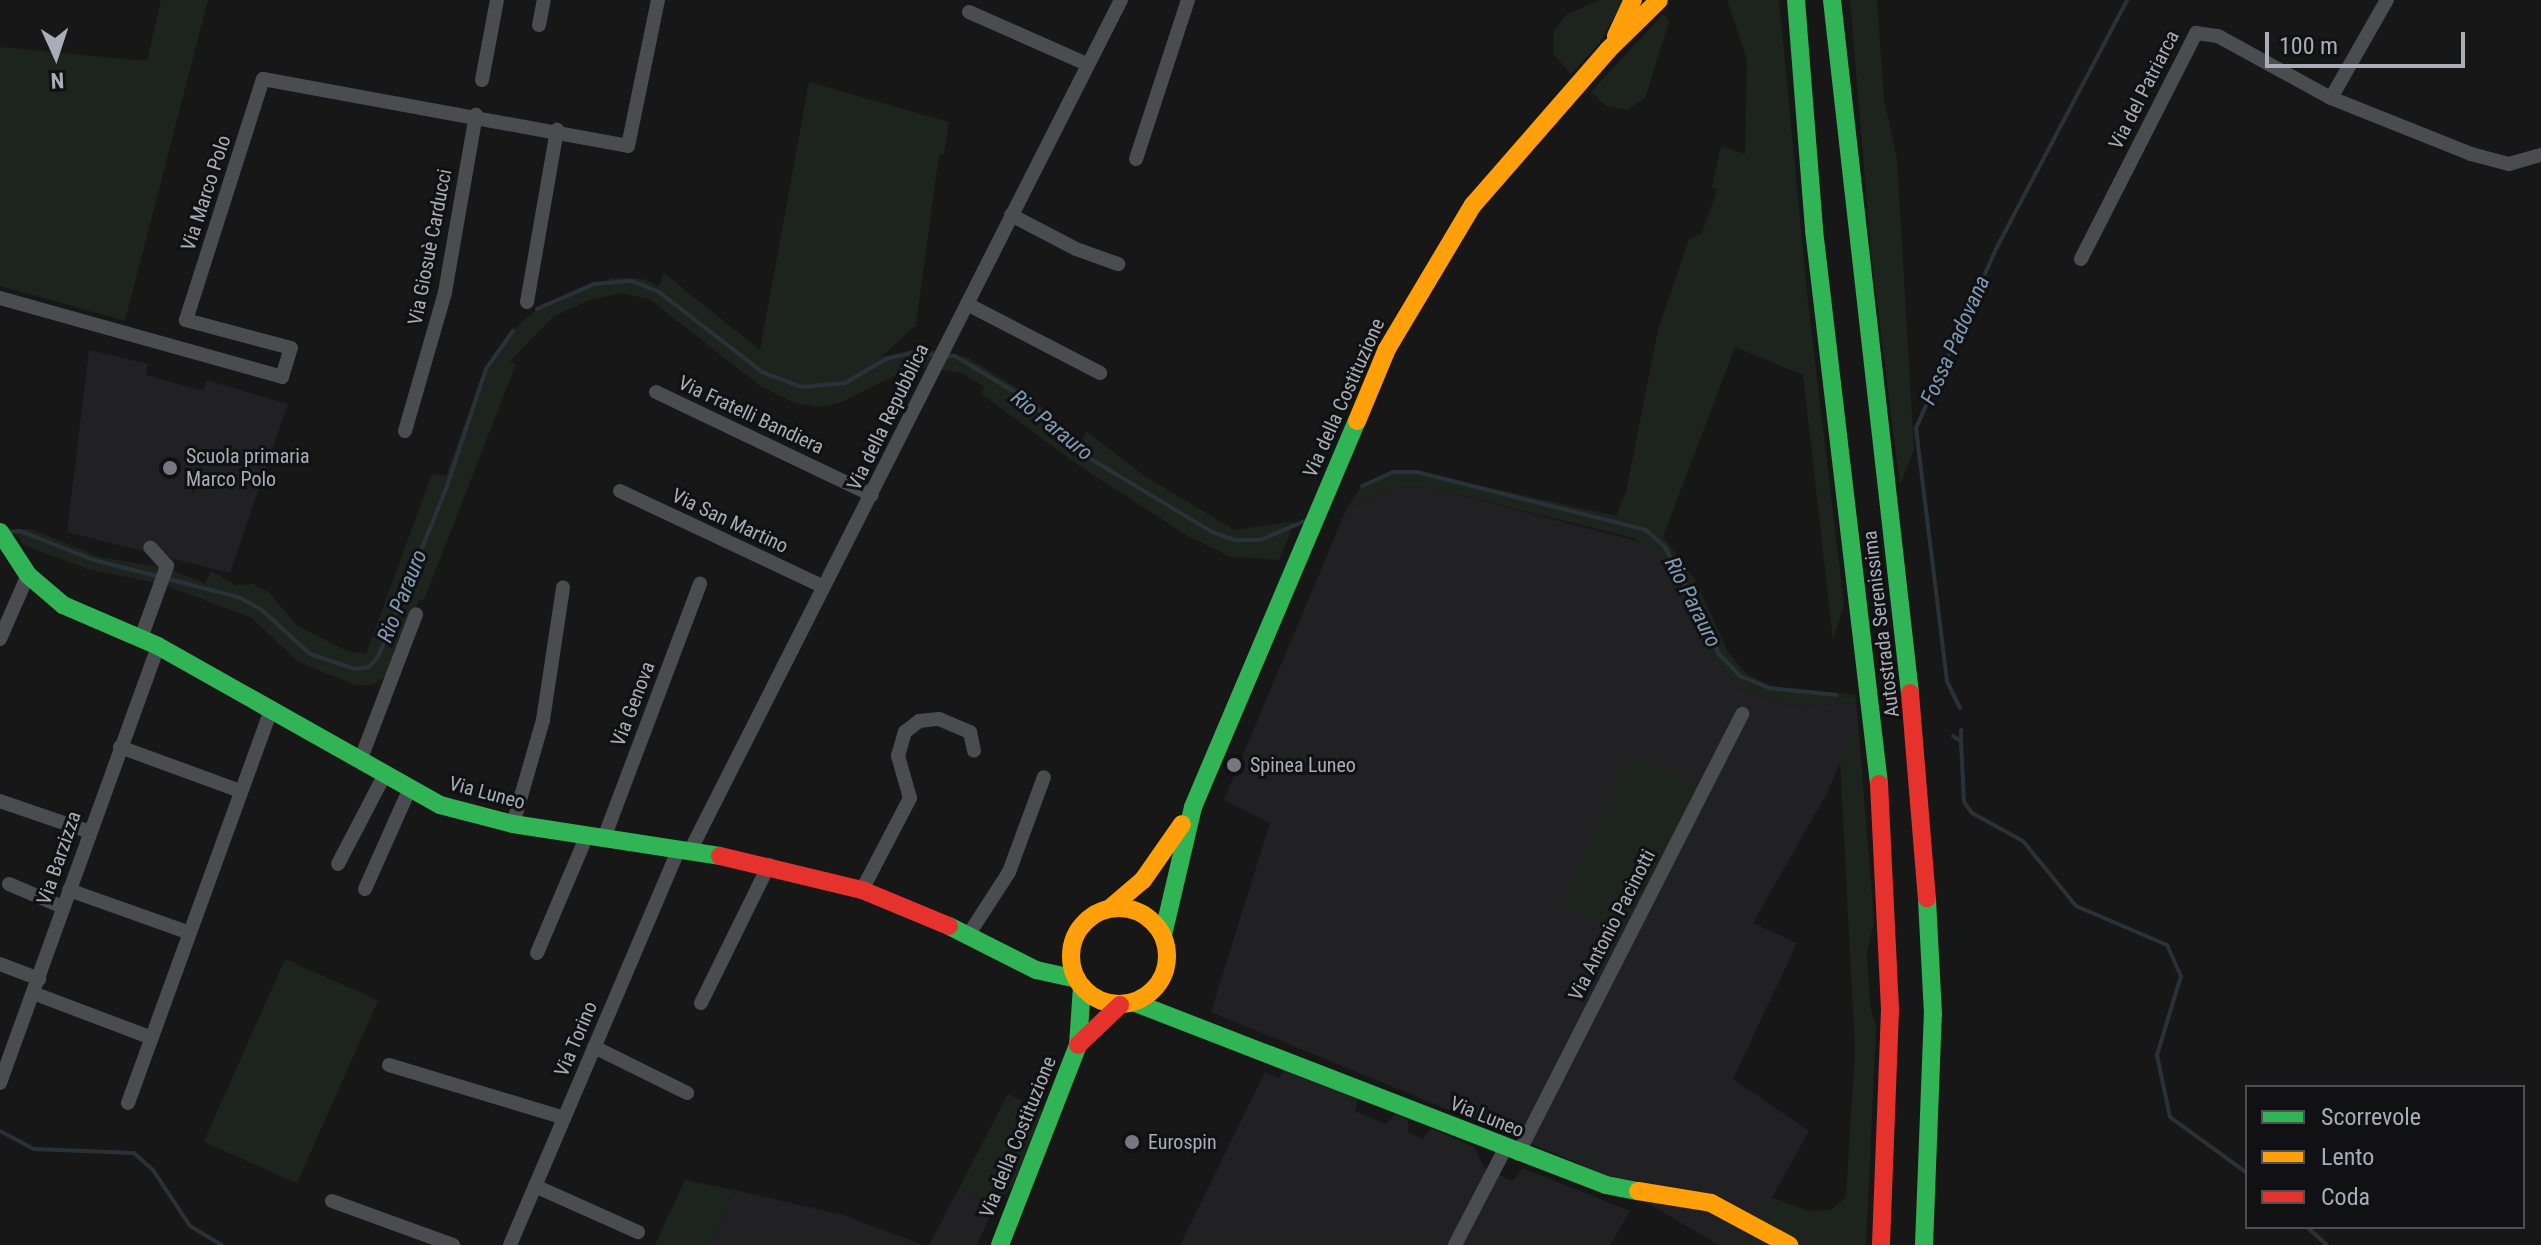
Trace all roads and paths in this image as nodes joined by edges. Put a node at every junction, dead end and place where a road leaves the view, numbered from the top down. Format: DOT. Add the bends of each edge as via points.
graph roads {
  1 [pos="497,0"];
  2 [pos="544,0"];
  3 [pos="658,0"];
  4 [pos="1121,0"];
  5 [pos="1188,0"];
  6 [pos="1633,0"];
  7 [pos="1659,0"];
  8 [pos="1796,0"];
  9 [pos="1832,0"];
  10 [pos="2387,0"];
  11 [pos="969,12"];
  12 [pos="539,25"];
  13 [pos="1608,50"];
  14 [pos="1087,64"];
  15 [pos="482,80"];
  16 [pos="2331,98"];
  17 [pos="476,115"];
  18 [pos="557,130"];
  19 [pos="2541,155"];
  20 [pos="1136,159"];
  21 [pos="1011,215"];
  22 [pos="2081,259"];
  23 [pos="1118,264"];
  24 [pos="0,298"];
  25 [pos="527,302"];
  26 [pos="967,304"];
  27 [pos="186,320"];
  28 [pos="177,346"];
  29 [pos="1100,373"];
  30 [pos="656,392"];
  31 [pos="405,431"];
  32 [pos="620,491"];
  33 [pos="872,495"];
  34 [pos="5,539"];
  35 [pos="150,547"];
  36 [pos="28,575"];
  37 [pos="700,584"];
  38 [pos="563,587"];
  39 [pos="824,587"];
  40 [pos="416,614"];
  41 [pos="0,639"];
  42 [pos="149,642"];
  43 [pos="271,710"];
  44 [pos="1742,714"];
  45 [pos="120,747"];
  46 [pos="974,751"];
  47 [pos="360,761"];
  48 [pos="385,774"];
  49 [pos="1044,777"];
  50 [pos="410,788"];
  51 [pos="240,791"];
  52 [pos="0,801"];
  53 [pos="1193,807"];
  54 [pos="513,824"];
  55 [pos="90,832"];
  56 [pos="595,836"];
  57 [pos="685,850"];
  58 [pos="338,864"];
  59 [pos="769,865"];
  60 [pos="9,884"];
  61 [pos="365,889"];
  62 [pos="69,890"];
  63 [pos="862,890"];
  64 [pos="63,907"];
  65 [pos="1110,908"];
  66 [pos="190,933"];
  67 [pos="1163,935"];
  68 [pos="967,937"];
  69 [pos="1071,951"];
  70 [pos="537,953"];
  71 [pos="1023,963"];
  72 [pos="0,964"];
  73 [pos="1162,977"];
  74 [pos="1079,983"];
  75 [pos="36,986"];
  76 [pos="701,1003"];
  77 [pos="1126,1003"];
  78 [pos="1171,1013"];
  79 [pos="152,1038"];
  80 [pos="1078,1045"];
  81 [pos="594,1047"];
  82 [pos="6,1054"];
  83 [pos="389,1065"];
  84 [pos="0,1083"];
  85 [pos="687,1093"];
  86 [pos="128,1103"];
  87 [pos="564,1118"];
  88 [pos="1512,1151"];
  89 [pos="535,1186"];
  90 [pos="332,1201"];
  91 [pos="638,1232"];
  92 [pos="453,1245"];
  93 [pos="510,1245"];
  94 [pos="1000,1245"];
  95 [pos="1455,1245"];
  96 [pos="1789,1245"];
  97 [pos="1881,1245"];
  98 [pos="1924,1245"];
  1 -- 15 [label="street"];
  2 -- 12 [label="street"];
  3 -- 18 [label="street" via="628,146"];
  4 -- 14 [label="street, Via della Repubblica"];
  5 -- 20 [label="street"];
  6 -- 13 [label="main road"];
  7 -- 13 [label="main road"];
  8 -- 97 [label="main road, Autostrada Serenissima" via="1814,230 1881,802 1890,1010"];
  9 -- 98 [label="main road, Autostrada Serenissima" via="1923,807 1933,1014"];
  10 -- 16 [label="street"];
  11 -- 14 [label="street"];
  13 -- 53 [label="main road, Via della Costituzione" via="1473,205 1416,295 1361,407"];
  14 -- 21 [label="street, Via della Repubblica"];
  16 -- 19 [label="street, Via del Patriarca" via="2492,161 2509,164"];
  16 -- 22 [label="street, Via del Patriarca" via="2218,36 2196,33"];
  17 -- 18 [label="street"];
  17 -- 27 [label="street, Via Marco Polo" via="263,79"];
  17 -- 31 [label="street, Via Giosuè Carducci" via="445,292"];
  18 -- 25 [label="street"];
  21 -- 23 [label="street"];
  21 -- 26 [label="street, Via della Repubblica"];
  24 -- 28 [label="street"];
  26 -- 29 [label="street"];
  26 -- 33 [label="street, Via della Repubblica"];
  27 -- 28 [label="street, Via Marco Polo"];
  27 -- 28 [label="street" via="291,348 282,377"];
  30 -- 33 [label="street, Via Fratelli Bandiera"];
  32 -- 39 [label="street, Via San Martino"];
  33 -- 39 [label="street, Via della Repubblica"];
  34 -- 36 [label="main road, Via Luneo"];
  35 -- 42 [label="street, Via Barzizza" via="164,574"];
  36 -- 41 [label="street"];
  36 -- 42 [label="main road, Via Luneo" via="63,605"];
  37 -- 56 [label="street, Via Genova"];
  38 -- 54 [label="street" via="543,720"];
  39 -- 57 [label="street, Via della Repubblica"];
  40 -- 47 [label="street"];
  42 -- 43 [label="main road, Via Luneo"];
  42 -- 45 [label="street, Via Barzizza"];
  43 -- 47 [label="main road, Via Luneo"];
  43 -- 51 [label="street"];
  44 -- 88 [label="street, Via Antonio Pacinotti"];
  45 -- 51 [label="street"];
  45 -- 55 [label="street, Via Barzizza"];
  46 -- 63 [label="street" via="970,732 939,719 919,721 905,732 898,756 910,798"];
  47 -- 48 [label="main road, Via Luneo"];
  48 -- 50 [label="main road, Via Luneo"];
  48 -- 58 [label="street"];
  49 -- 68 [label="street" via="1009,872"];
  50 -- 54 [label="main road, Via Luneo" via="465,814"];
  50 -- 61 [label="street"];
  51 -- 66 [label="street"];
  52 -- 55 [label="street"];
  53 -- 65 [label="main road, Via della Costituzione" via="1159,860"];
  53 -- 67 [label="main road, Via della Costituzione"];
  54 -- 56 [label="main road, Via Luneo"];
  55 -- 62 [label="street, Via Barzizza"];
  56 -- 57 [label="main road, Via Luneo"];
  56 -- 70 [label="street, Via Genova"];
  57 -- 59 [label="main road, Via Luneo"];
  57 -- 81 [label="street, Via Torino"];
  59 -- 63 [label="main road, Via Luneo"];
  59 -- 76 [label="street"];
  60 -- 64 [label="street"];
  62 -- 64 [label="street, Via Barzizza"];
  62 -- 66 [label="street"];
  63 -- 68 [label="main road, Via Luneo" via="911,906"];
  64 -- 75 [label="street, Via Barzizza"];
  65 -- 67 [label="main road" via="1141,913"];
  65 -- 69 [label="main road" via="1083,923"];
  66 -- 79 [label="street"];
  67 -- 73 [label="main road" via="1167,950"];
  68 -- 71 [label="main road, Via Luneo"];
  69 -- 71 [label="main road" via="1053,963"];
  69 -- 74 [label="main road"];
  71 -- 74 [label="main road, Via Luneo"];
  72 -- 75 [label="street"];
  73 -- 77 [label="main road" via="1150,993"];
  73 -- 78 [label="main road"];
  74 -- 77 [label="main road" via="1096,998"];
  74 -- 80 [label="main road, Via della Costituzione"];
  75 -- 79 [label="street"];
  75 -- 82 [label="street, Via Barzizza"];
  77 -- 78 [label="main road, Via Luneo"];
  77 -- 80 [label="main road, Via della Costituzione"];
  78 -- 88 [label="main road, Via Luneo"];
  79 -- 86 [label="street"];
  80 -- 94 [label="main road, Via della Costituzione"];
  81 -- 85 [label="street"];
  81 -- 87 [label="street, Via Torino"];
  82 -- 84 [label="street, Via Barzizza"];
  83 -- 87 [label="street"];
  87 -- 89 [label="street, Via Torino"];
  88 -- 95 [label="street, Via Antonio Pacinotti"];
  88 -- 96 [label="main road, Via Luneo" via="1613,1187 1711,1203"];
  89 -- 91 [label="street"];
  89 -- 93 [label="street, Via Torino"];
  90 -- 92 [label="street"];
}
